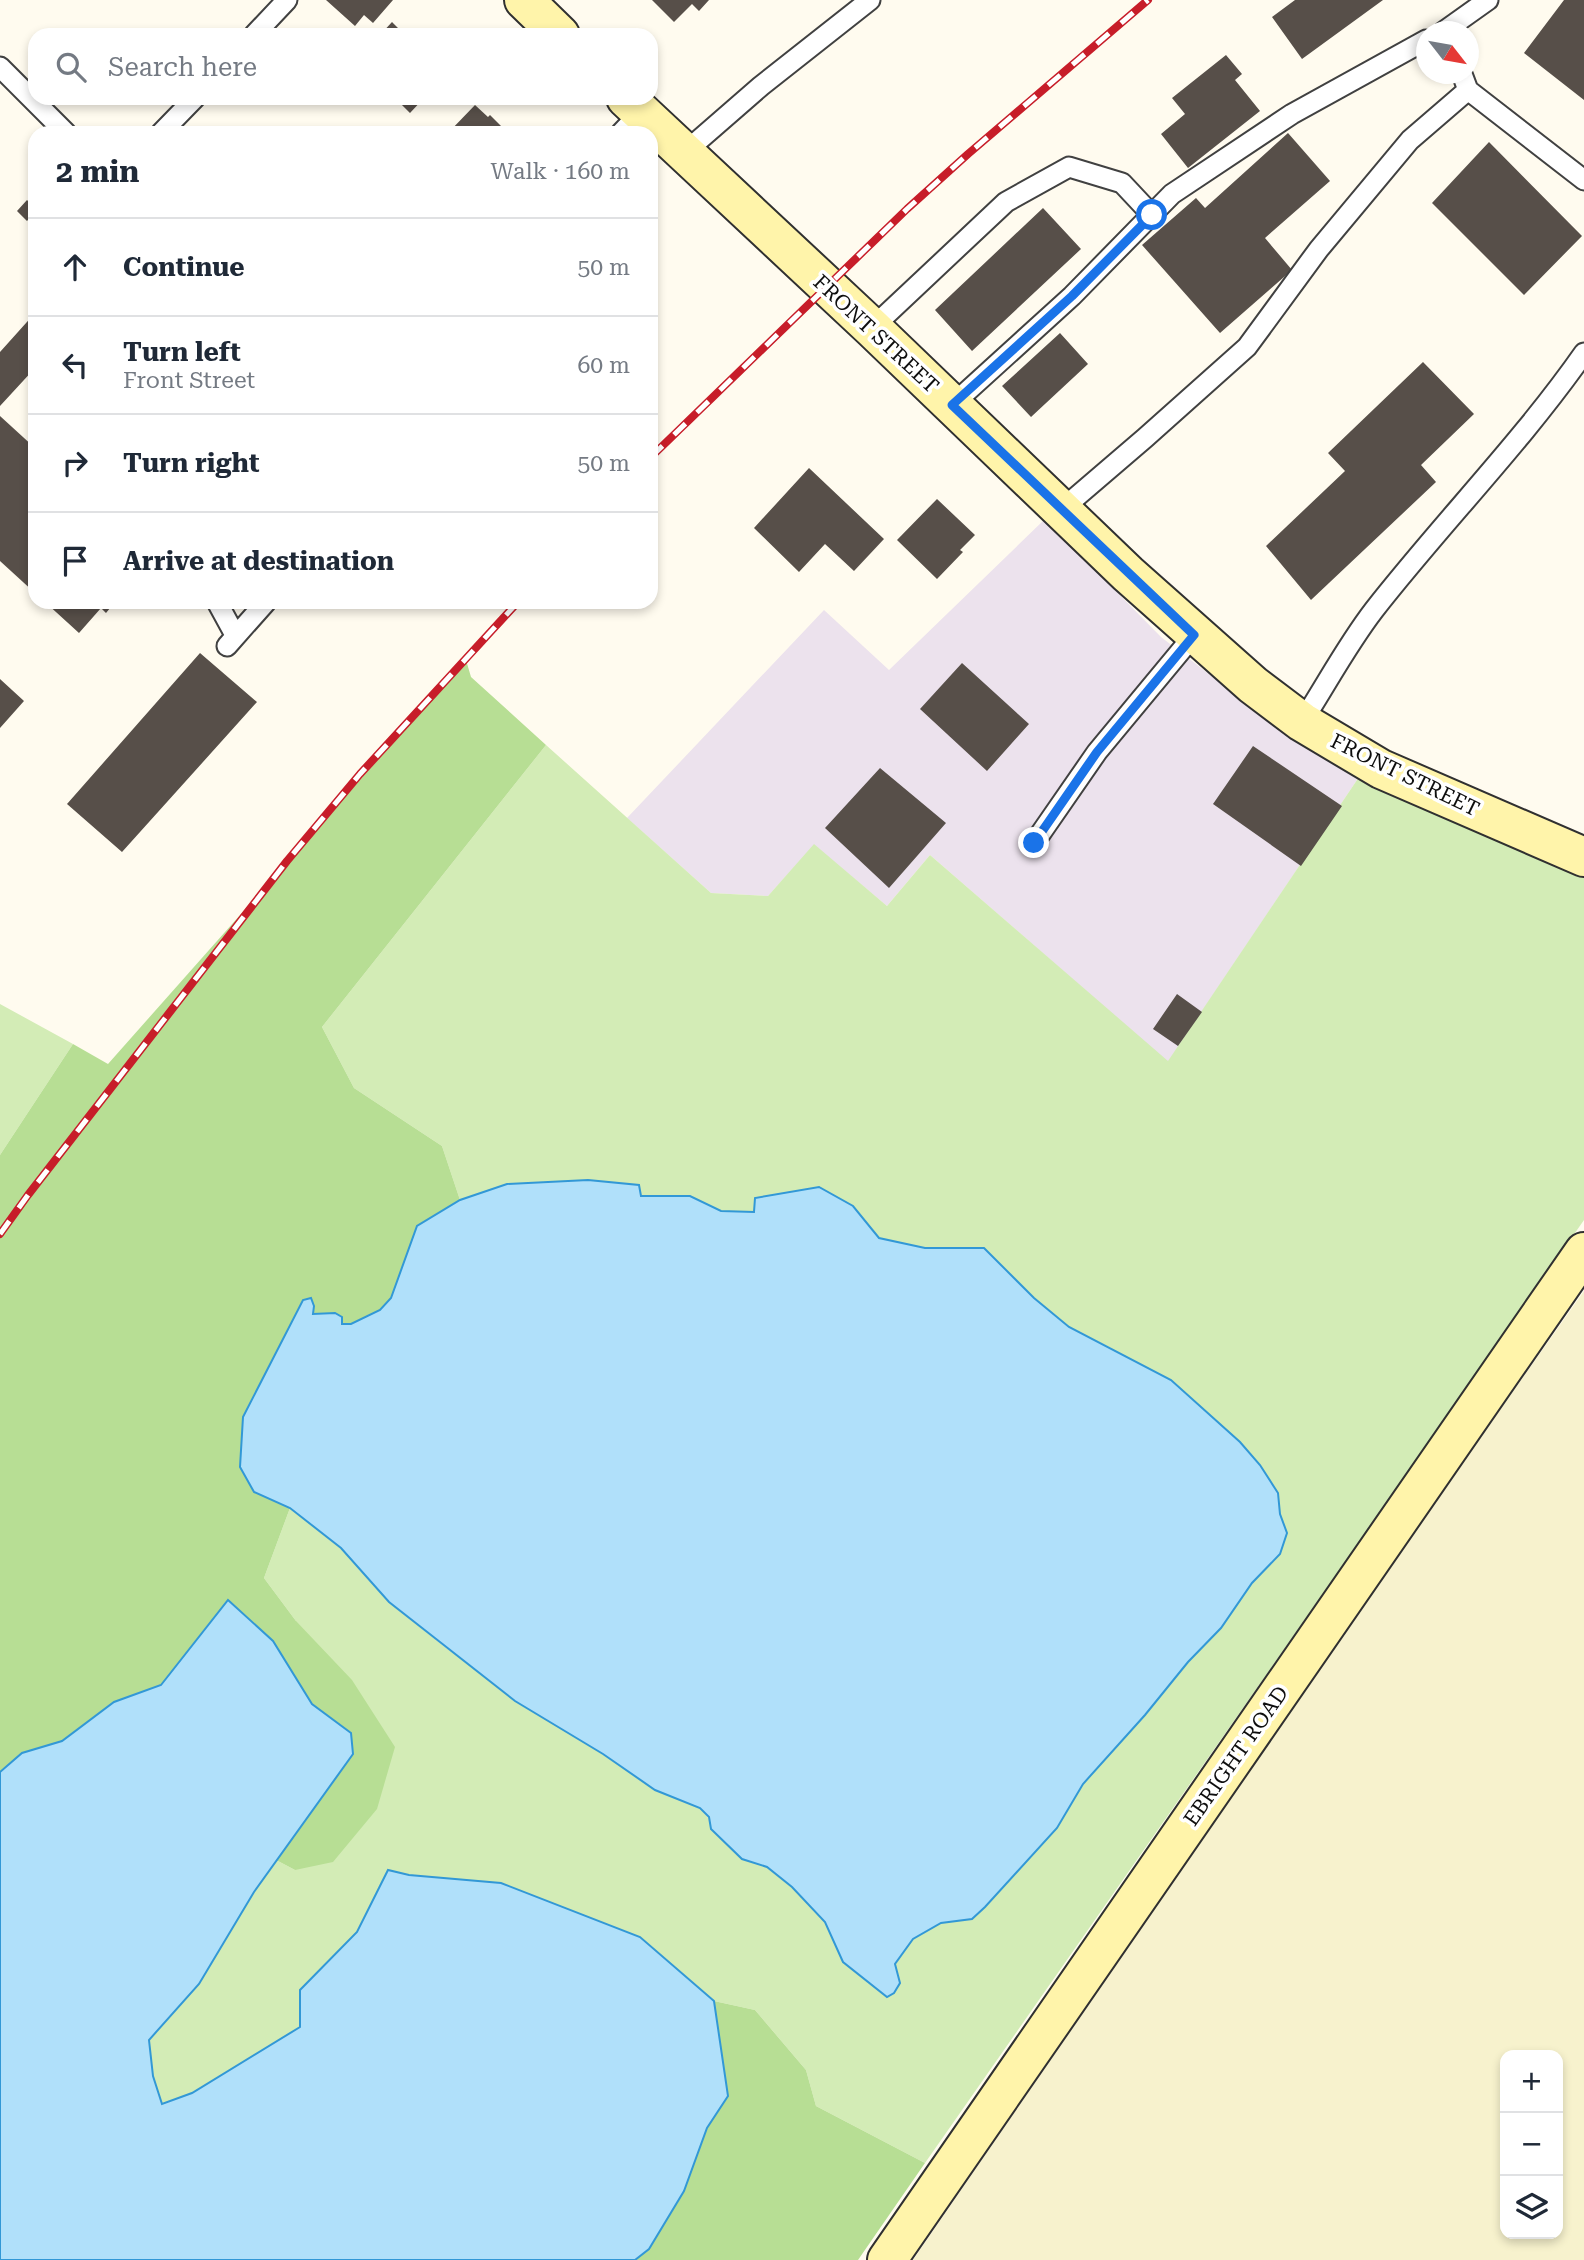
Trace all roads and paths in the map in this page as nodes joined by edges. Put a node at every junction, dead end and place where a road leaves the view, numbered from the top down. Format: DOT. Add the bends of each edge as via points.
graph roads {
  1 [pos="287,0"];
  2 [pos="524,0"];
  3 [pos="870,0"];
  4 [pos="1488,0"];
  5 [pos="1459,21"];
  6 [pos="261,28"];
  7 [pos="553,28"];
  8 [pos="1416,46"];
  9 [pos="0,67"];
  10 [pos="1463,84"];
  11 [pos="1467,84"];
  12 [pos="28,95"];
  13 [pos="38,105"];
  14 [pos="188,105"];
  15 [pos="629,114"];
  16 [pos="59,126"];
  17 [pos="168,126"];
  18 [pos="646,126"];
  19 [pos="658,135"];
  20 [pos="684,153"];
  21 [pos="1584,180"];
  22 [pos="1152,215"];
  23 [pos="872,328"];
  24 [pos="1584,353"];
  25 [pos="952,405"];
  26 [pos="1060,510"];
  27 [pos="220,609"];
  28 [pos="260,609"];
  29 [pos="1194,635"];
  30 [pos="1302,722"];
  31 [pos="1034,843"];
  32 [pos="1584,857"];
  33 [pos="1584,1252"];
  34 [pos="887,2260"];
  1 -- 6 [label="lane"];
  2 -- 7 [label="street"];
  3 -- 20 [label="lane"];
  4 -- 5 [label="lane"];
  8 -- 22 [label="lane" via="1292,114 1172,194"];
  9 -- 12 [label="lane"];
  10 -- 26 [label="lane" via="1320,249 1247,347"];
  11 -- 21 [label="lane"];
  13 -- 16 [label="lane"];
  14 -- 17 [label="lane"];
  15 -- 18 [label="street, FRONT STREET"];
  19 -- 20 [label="street, FRONT STREET"];
  20 -- 23 [label="street, FRONT STREET"];
  22 -- 23 [label="lane" via="1122,183 1069,167 1006,202"];
  22 -- 25 [label="lane" via="1072,296"];
  23 -- 25 [label="street, FRONT STREET"];
  24 -- 30 [label="lane" via="1560,388 1372,613"];
  25 -- 26 [label="street, FRONT STREET"];
  26 -- 29 [label="street, FRONT STREET"];
  27 -- 28 [label="lane" via="231,641"];
  29 -- 30 [label="street, FRONT STREET"];
  29 -- 31 [label="lane" via="1097,752"];
  30 -- 32 [label="street, FRONT STREET" via="1381,769"];
  33 -- 34 [label="street, EBRIGHT ROAD"];
}
